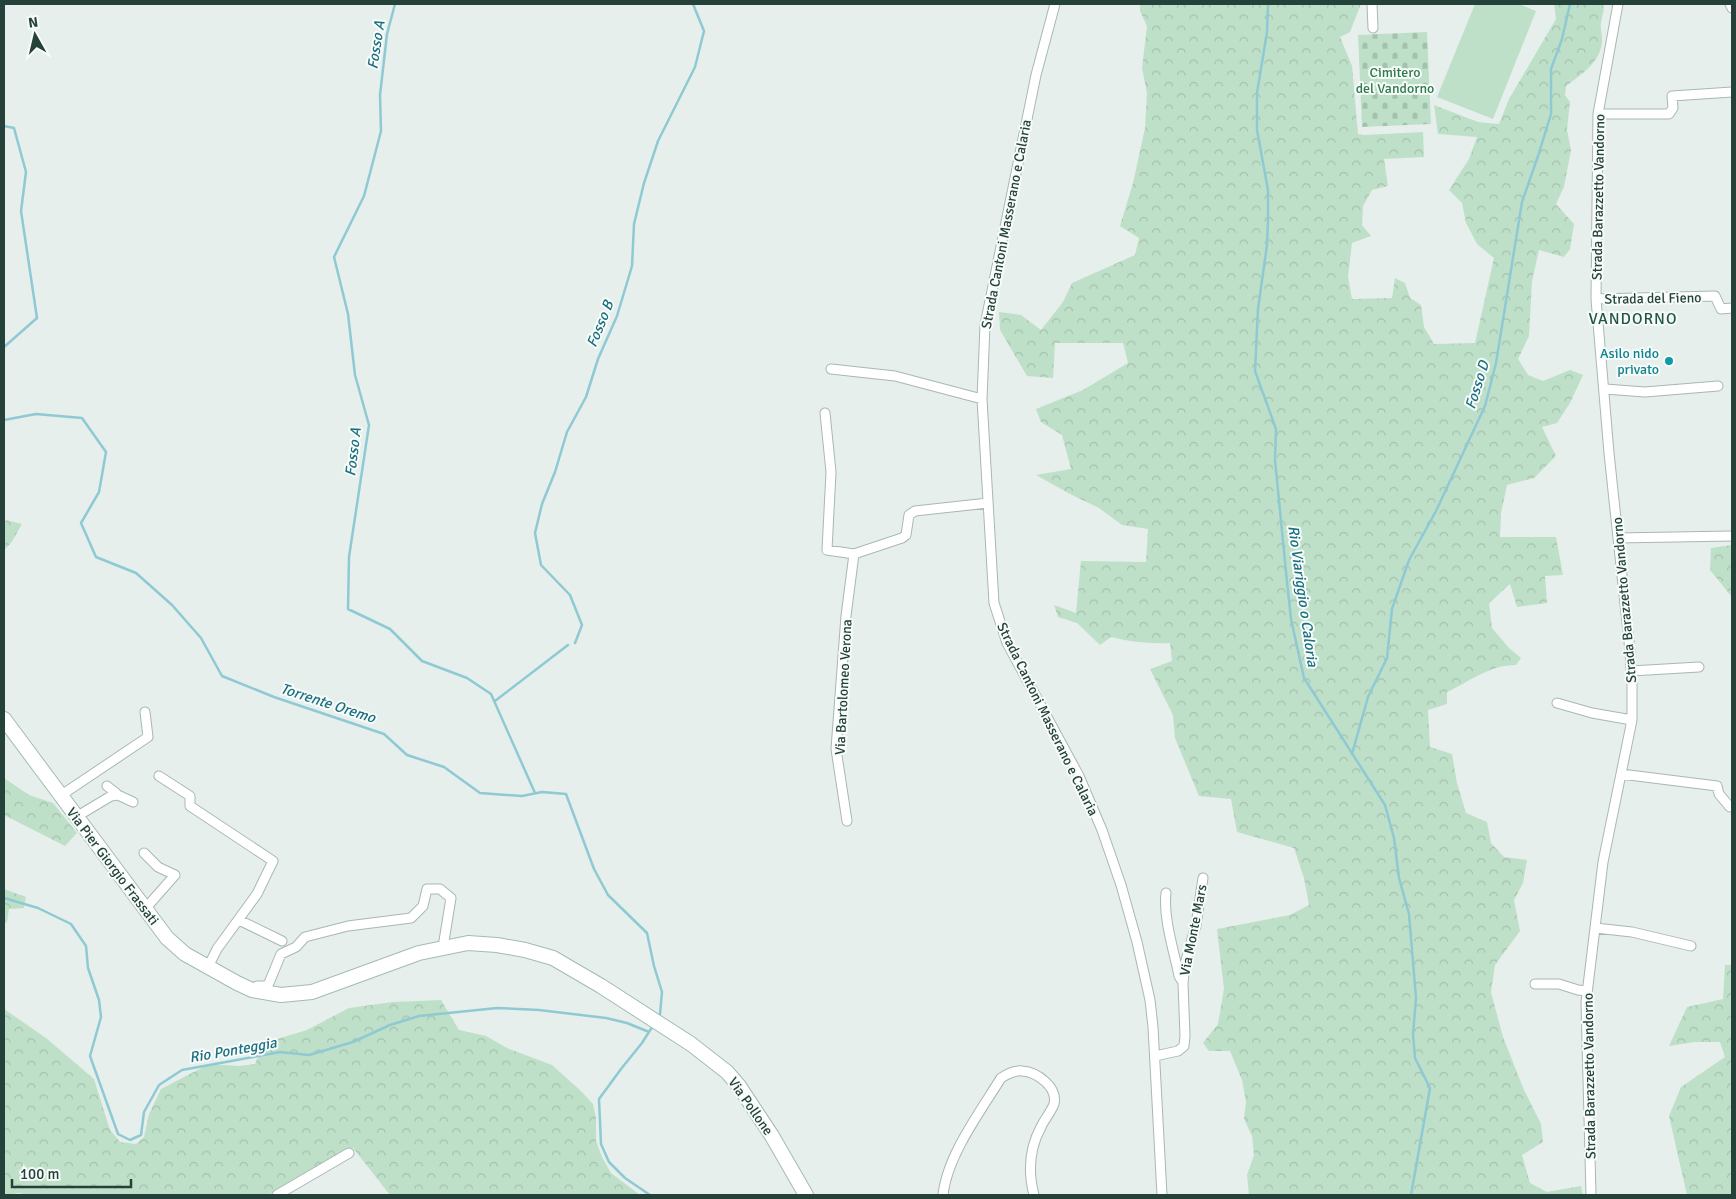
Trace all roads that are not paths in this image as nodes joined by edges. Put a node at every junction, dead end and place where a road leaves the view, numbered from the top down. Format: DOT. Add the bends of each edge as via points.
graph roads {
  1 [pos="1055,4"];
  2 [pos="1372,4"];
  3 [pos="1618,4"];
  4 [pos="1730,4"];
  5 [pos="1732,8"];
  6 [pos="1373,28"];
  7 [pos="1732,92"];
  8 [pos="1598,114"];
  9 [pos="1596,299"];
  10 [pos="1732,308"];
  11 [pos="831,369"];
  12 [pos="1718,386"];
  13 [pos="1604,389"];
  14 [pos="982,399"];
  15 [pos="825,412"];
  16 [pos="988,503"];
  17 [pos="1732,536"];
  18 [pos="1618,538"];
  19 [pos="854,554"];
  20 [pos="1699,667"];
  21 [pos="1631,671"];
  22 [pos="1558,703"];
  23 [pos="145,712"];
  24 [pos="4,719"];
  25 [pos="1632,720"];
  26 [pos="1621,774"];
  27 [pos="159,776"];
  28 [pos="107,786"];
  29 [pos="60,796"];
  30 [pos="111,796"];
  31 [pos="133,802"];
  32 [pos="1730,807"];
  33 [pos="76,817"];
  34 [pos="847,821"];
  35 [pos="144,853"];
  36 [pos="1203,878"];
  37 [pos="1166,893"];
  38 [pos="145,909"];
  39 [pos="239,920"];
  40 [pos="1595,928"];
  41 [pos="282,941"];
  42 [pos="1691,946"];
  43 [pos="443,947"];
  44 [pos="208,967"];
  45 [pos="1183,983"];
  46 [pos="1536,984"];
  47 [pos="249,988"];
  48 [pos="1587,991"];
  49 [pos="1155,1056"];
  50 [pos="349,1153"];
  51 [pos="277,1195"];
  52 [pos="806,1195"];
  53 [pos="942,1195"];
  54 [pos="1034,1195"];
  55 [pos="1162,1195"];
  56 [pos="1591,1195"];
  1 -- 14 [label="street, Strada Cantoni Masserano e Calaria" via="1034,84 985,325"];
  2 -- 6 [label="street"];
  3 -- 8 [label="street, Strada Barazzetto Vandorno"];
  4 -- 5 [label="street"];
  7 -- 8 [label="street" via="1672,96 1673,108 1669,114"];
  8 -- 9 [label="street, Strada Barazzetto Vandorno"];
  9 -- 10 [label="street, Strada del Fieno" via="1715,296 1722,309"];
  9 -- 13 [label="street, Strada Barazzetto Vandorno"];
  11 -- 14 [label="street" via="895,376"];
  12 -- 13 [label="street" via="1645,392"];
  13 -- 18 [label="street, Strada Barazzetto Vandorno"];
  14 -- 16 [label="street, Strada Cantoni Masserano e Calaria"];
  15 -- 19 [label="street" via="831,472 826,550"];
  16 -- 19 [label="street" via="915,511 909,515 906,535 902,538"];
  16 -- 49 [label="street, Strada Cantoni Masserano e Calaria" via="994,604 1007,643 1079,776 1102,830 1137,942 1150,1000"];
  17 -- 18 [label="street"];
  18 -- 21 [label="street, Strada Barazzetto Vandorno"];
  19 -- 34 [label="street, Via Bartolomeo Verona" via="836,749"];
  20 -- 21 [label="street"];
  21 -- 25 [label="street, Strada Barazzetto Vandorno"];
  22 -- 25 [label="street"];
  23 -- 29 [label="street" via="148,737"];
  24 -- 29 [label="street, Via Pier Giorgio Frassati"];
  25 -- 26 [label="street, Strada Barazzetto Vandorno"];
  26 -- 32 [label="street" via="1716,786"];
  26 -- 40 [label="street, Strada Barazzetto Vandorno" via="1603,862"];
  27 -- 39 [label="street" via="190,796 190,806 273,861 257,894"];
  28 -- 30 [label="street" via="116,793"];
  29 -- 33 [label="street, Via Pier Giorgio Frassati"];
  30 -- 31 [label="street"];
  30 -- 33 [label="street"];
  33 -- 38 [label="street, Via Pier Giorgio Frassati"];
  35 -- 38 [label="street" via="158,867 174,874"];
  36 -- 45 [label="street, Via Monte Mars"];
  37 -- 45 [label="street, Via Monte Mars" via="1171,937"];
  38 -- 44 [label="street, Via Pier Giorgio Frassati" via="166,938"];
  39 -- 41 [label="street"];
  39 -- 44 [label="street"];
  40 -- 42 [label="street" via="1632,932"];
  40 -- 48 [label="street, Strada Barazzetto Vandorno"];
  43 -- 47 [label="street, Via Pier Giorgio Frassati" via="419,952 312,992 281,995"];
  43 -- 47 [label="street" via="451,898 440,889 427,889 424,906 411,918 348,926 305,937 281,954 266,986"];
  43 -- 52 [label="street, Via Pollone" via="468,943 497,945 553,958 711,1058 739,1086"];
  44 -- 47 [label="street, Via Pier Giorgio Frassati"];
  45 -- 49 [label="street, Via Monte Mars" via="1184,1046 1178,1051"];
  46 -- 48 [label="street" via="1559,984"];
  48 -- 56 [label="street, Strada Barazzetto Vandorno"];
  49 -- 55 [label="street, Strada Cantoni Masserano e Calaria"];
  50 -- 51 [label="street"];
  53 -- 54 [label="street" via="951,1160 1001,1078 1011,1072 1022,1071 1045,1081 1053,1092 1054,1103 1033,1144 1030,1177"];
}
